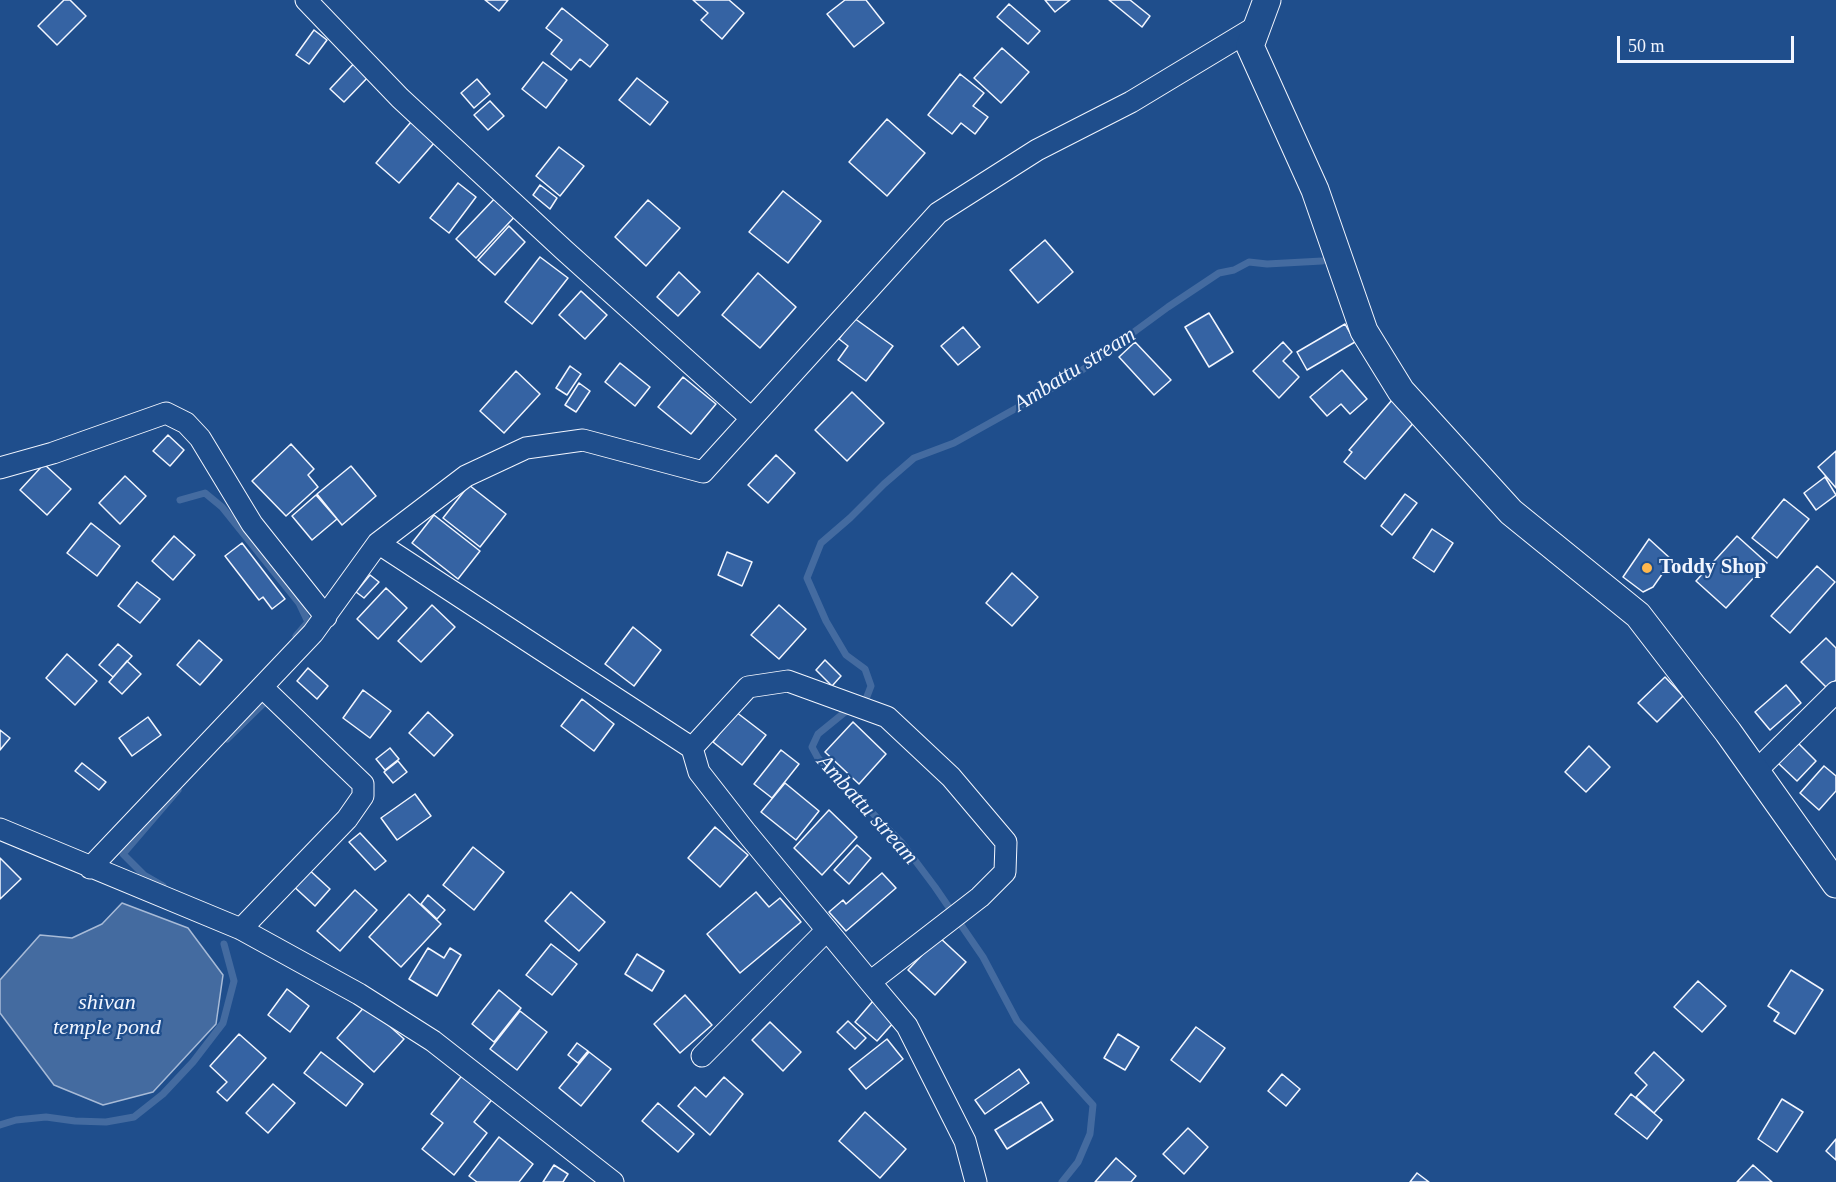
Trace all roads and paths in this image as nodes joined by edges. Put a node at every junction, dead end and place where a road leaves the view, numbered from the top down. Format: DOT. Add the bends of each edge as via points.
graph roads {
  1 [pos="306,0"];
  2 [pos="1267,0"];
  3 [pos="1257,26"];
  4 [pos="751,418"];
  5 [pos="0,468"];
  6 [pos="378,543"];
  7 [pos="326,617"];
  8 [pos="262,687"];
  9 [pos="1836,692"];
  10 [pos="692,748"];
  11 [pos="1756,771"];
  12 [pos="0,829"];
  13 [pos="90,868"];
  14 [pos="1836,884"];
  15 [pos="241,929"];
  16 [pos="827,930"];
  17 [pos="870,982"];
  18 [pos="702,1056"];
  19 [pos="613,1182"];
  20 [pos="976,1182"];
  1 -- 4 [label="street" via="400,98"];
  2 -- 3 [label="street"];
  3 -- 4 [label="street" via="1131,102 1037,150 938,213"];
  3 -- 11 [label="street" via="1250,46 1315,190 1364,332 1401,391 1511,512 1638,615"];
  4 -- 6 [label="street" via="703,472 583,440 526,448 466,476"];
  5 -- 7 [label="street" via="166,413 186,423 200,438 252,524"];
  6 -- 7 [label="street"];
  6 -- 10 [label="street"];
  7 -- 8 [label="street"];
  8 -- 13 [label="street"];
  8 -- 15 [label="street" via="363,784 363,796 347,819"];
  9 -- 11 [label="street"];
  10 -- 16 [label="street" via="699,772"];
  10 -- 17 [label="street" via="748,687 788,681 887,717 951,777 1006,842 1005,872 967,908"];
  11 -- 14 [label="street"];
  12 -- 13 [label="street"];
  13 -- 15 [label="street"];
  15 -- 19 [label="street" via="359,994 433,1041"];
  16 -- 17 [label="street"];
  16 -- 18 [label="street"];
  17 -- 20 [label="street" via="907,1026 965,1141"];
}
